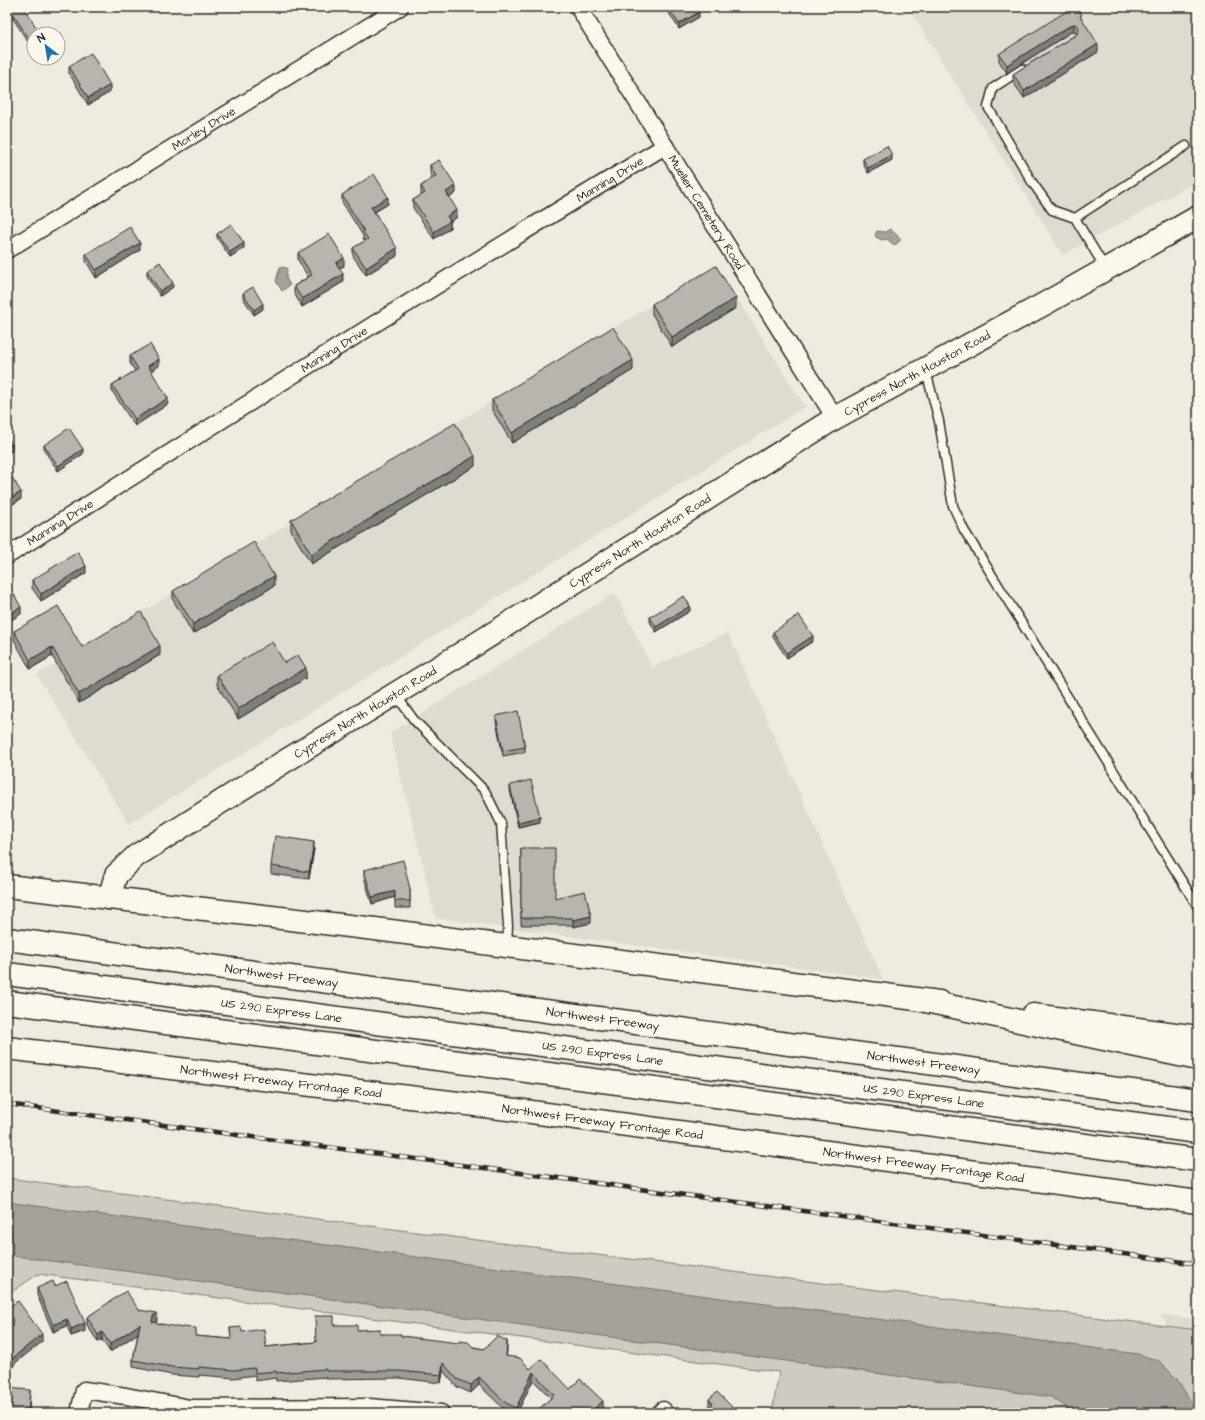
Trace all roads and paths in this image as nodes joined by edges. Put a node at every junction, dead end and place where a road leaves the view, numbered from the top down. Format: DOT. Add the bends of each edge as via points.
graph roads {
  1 [pos="400,7"];
  2 [pos="578,7"];
  3 [pos="1030,64"];
  4 [pos="665,146"];
  5 [pos="1186,146"];
  6 [pos="1198,217"];
  7 [pos="1075,218"];
  8 [pos="7,250"];
  9 [pos="1105,269"];
  10 [pos="925,368"];
  11 [pos="835,418"];
  12 [pos="7,556"];
  13 [pos="395,694"];
  14 [pos="7,886"];
  15 [pos="109,898"];
  16 [pos="1198,907"];
  17 [pos="7,939"];
  18 [pos="506,947"];
  19 [pos="7,974"];
  20 [pos="921,1000"];
  21 [pos="7,1002"];
  22 [pos="1198,1038"];
  23 [pos="7,1048"];
  24 [pos="1198,1059"];
  25 [pos="1198,1100"];
  26 [pos="1198,1132"];
  27 [pos="1198,1160"];
  28 [pos="1198,1202"];
  29 [pos="79,1413"];
  30 [pos="441,1413"];
  1 -- 8 [label="street, Morley Drive"];
  2 -- 4 [label="street, Mueller Cemetery Road"];
  3 -- 7 [label="lane" via="993,88 988,107 1032,182 1052,210"];
  4 -- 11 [label="street, Mueller Cemetery Road"];
  4 -- 12 [label="street, Manning Drive" via="372,326"];
  5 -- 7 [label="lane"];
  6 -- 9 [label="main road, Cypress North Houston Road"];
  7 -- 9 [label="lane"];
  9 -- 10 [label="main road, Cypress North Houston Road"];
  10 -- 11 [label="main road, Cypress North Houston Road"];
  10 -- 16 [label="lane" via="938,421 953,506 964,530"];
  11 -- 13 [label="main road, Cypress North Houston Road"];
  13 -- 15 [label="main road, Cypress North Houston Road" via="136,856 116,875"];
  13 -- 18 [label="lane" via="414,720 485,790 501,823 508,926"];
  14 -- 15 [label="main road"];
  15 -- 18 [label="main road"];
  17 -- 25 [label="main road, Northwest Freeway" via="636,1022"];
  18 -- 20 [label="main road"];
  19 -- 26 [label="main road, US 290 Express Lane"];
  20 -- 22 [label="main road"];
  20 -- 24 [label="main road"];
  21 -- 27 [label="main road"];
  23 -- 28 [label="main road, Northwest Freeway Frontage Road" via="524,1112"];
  29 -- 30 [label="street" via="84,1390 190,1408 369,1407"];
}
